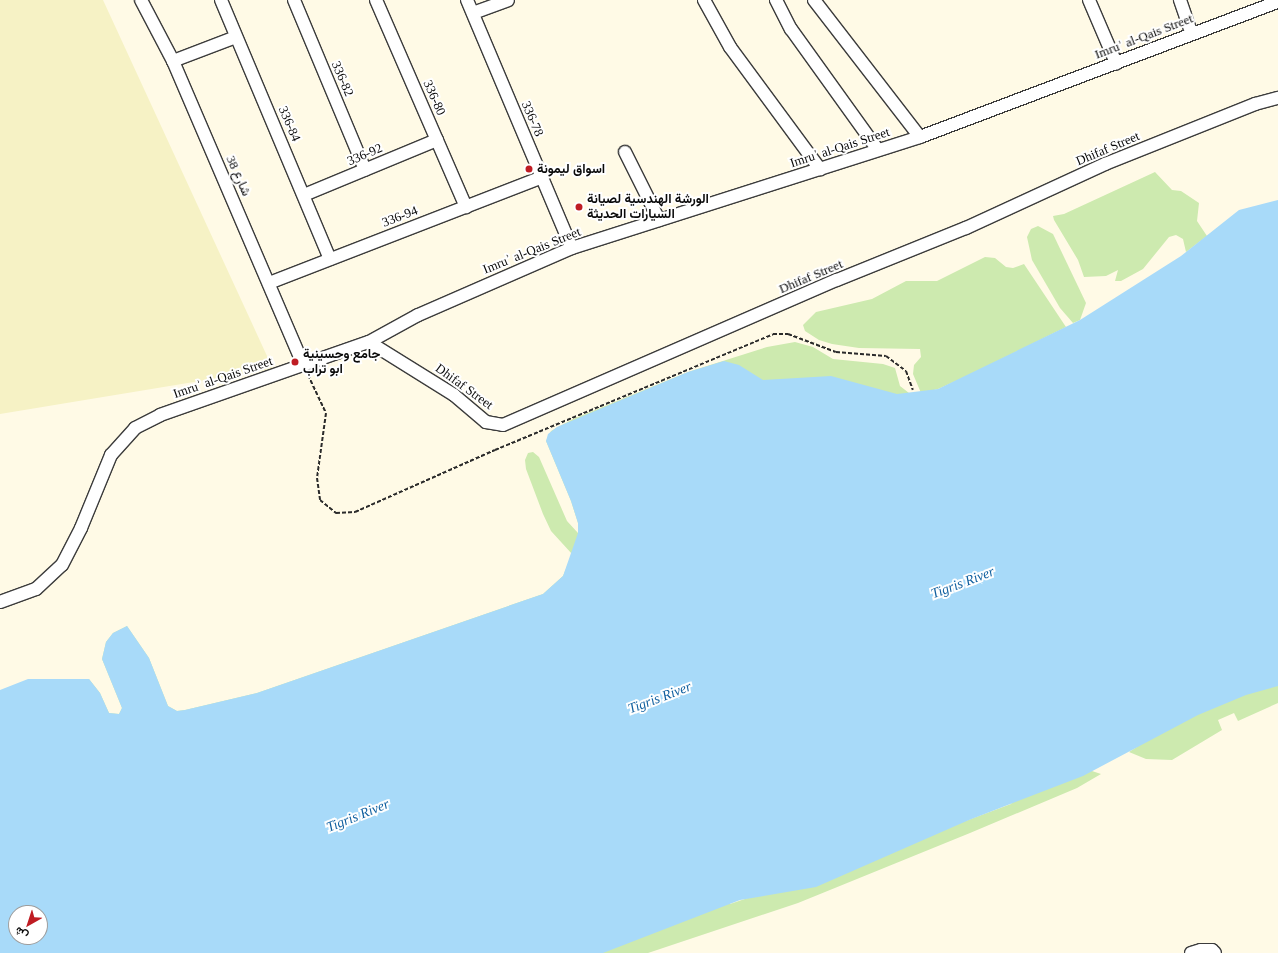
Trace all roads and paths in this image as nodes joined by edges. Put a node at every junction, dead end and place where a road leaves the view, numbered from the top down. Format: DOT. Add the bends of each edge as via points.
graph roads {
  1 [pos="141,0"];
  2 [pos="221,0"];
  3 [pos="294,0"];
  4 [pos="376,0"];
  5 [pos="467,0"];
  6 [pos="508,0"];
  7 [pos="704,0"];
  8 [pos="776,0"];
  9 [pos="814,0"];
  10 [pos="1088,0"];
  11 [pos="1180,0"];
  12 [pos="1278,2"];
  13 [pos="1260,4"];
  14 [pos="473,13"];
  15 [pos="1192,34"];
  16 [pos="236,37"];
  17 [pos="173,61"];
  18 [pos="1116,63"];
  19 [pos="1278,98"];
  20 [pos="920,137"];
  21 [pos="437,140"];
  22 [pos="878,150"];
  23 [pos="625,152"];
  24 [pos="820,169"];
  25 [pos="365,170"];
  26 [pos="542,177"];
  27 [pos="304,195"];
  28 [pos="466,207"];
  29 [pos="659,220"];
  30 [pos="572,248"];
  31 [pos="330,259"];
  32 [pos="269,283"];
  33 [pos="369,342"];
  34 [pos="303,365"];
  35 [pos="913,390"];
  36 [pos="0,602"];
  37 [pos="1191,953"];
  38 [pos="1216,953"];
  1 -- 17 [label="street, شارع 38"];
  2 -- 16 [label="street, 336-84"];
  3 -- 25 [label="street, 336-82"];
  4 -- 21 [label="street, 336-80"];
  5 -- 14 [label="street, 336-78"];
  6 -- 14 [label="street"];
  7 -- 24 [label="street" via="730,47"];
  8 -- 22 [label="street" via="791,29"];
  9 -- 20 [label="street"];
  10 -- 18 [label="street"];
  11 -- 15 [label="street"];
  12 -- 13 [label="street, Imruʾ al-Qais Street"];
  13 -- 15 [label="street, Imruʾ al-Qais Street"];
  14 -- 26 [label="street, 336-78"];
  15 -- 18 [label="street, Imruʾ al-Qais Street"];
  16 -- 17 [label="street"];
  16 -- 27 [label="street, 336-84"];
  17 -- 32 [label="street, شارع 38"];
  18 -- 20 [label="street, Imruʾ al-Qais Street"];
  19 -- 33 [label="street, Dhifaf Street" via="1255,104 1105,164 966,228 837,280 503,425 486,422 454,395"];
  20 -- 22 [label="street, Imruʾ al-Qais Street"];
  21 -- 25 [label="street, 336-92"];
  21 -- 28 [label="street, 336-80"];
  22 -- 24 [label="street, Imruʾ al-Qais Street"];
  23 -- 29 [label="street"];
  24 -- 29 [label="street, Imruʾ al-Qais Street"];
  25 -- 27 [label="street, 336-92"];
  26 -- 28 [label="street, 336-94"];
  26 -- 30 [label="street, 336-78"];
  27 -- 31 [label="street, 336-84"];
  28 -- 31 [label="street, 336-94"];
  29 -- 30 [label="street, Imruʾ al-Qais Street"];
  30 -- 33 [label="street, Imruʾ al-Qais Street" via="418,315"];
  31 -- 32 [label="street, 336-94"];
  32 -- 34 [label="street, شارع 38"];
  33 -- 34 [label="street, Imruʾ al-Qais Street"];
  34 -- 35 [label="path" via="326,413 317,478 320,500 336,513 355,512 495,450 773,334 788,334 836,352 886,356 906,371"];
  34 -- 36 [label="street, Imruʾ al-Qais Street" via="160,415 135,428 111,455 81,528 62,565 36,589"];
  37 -- 38 [label="street" via="1212,950"];
}
